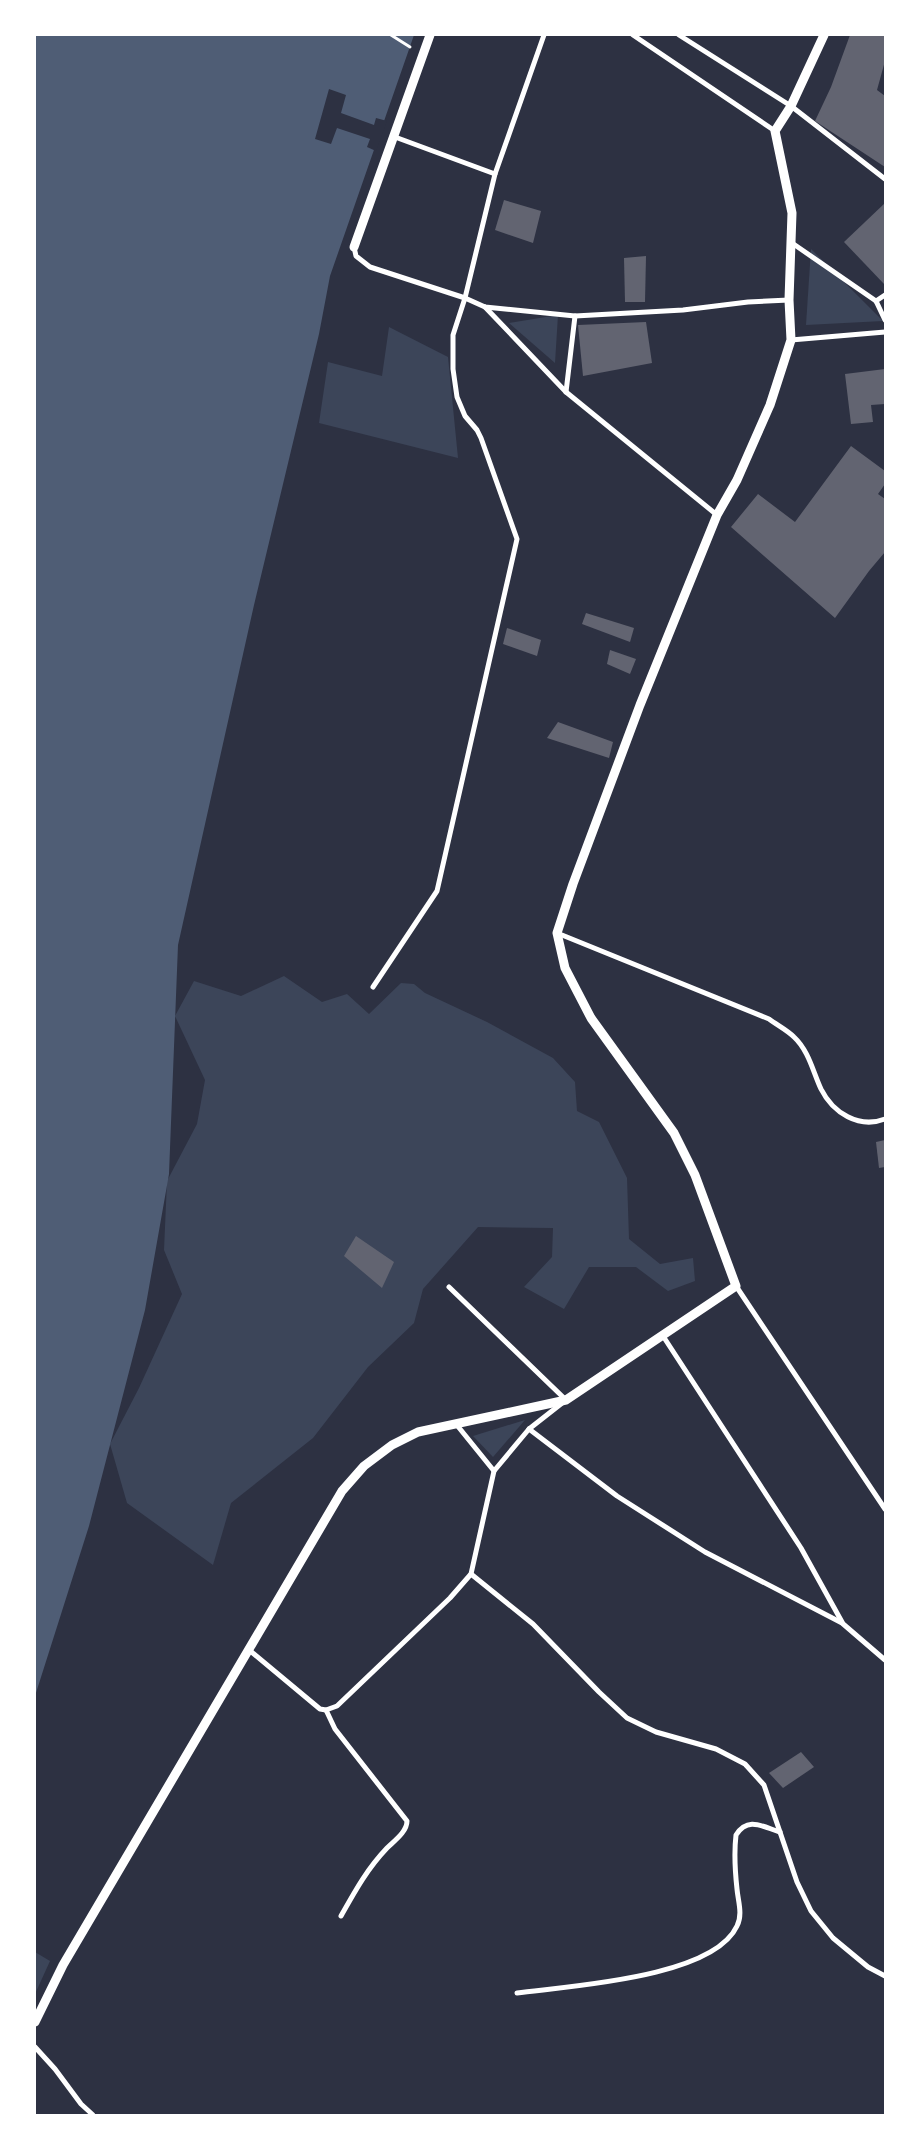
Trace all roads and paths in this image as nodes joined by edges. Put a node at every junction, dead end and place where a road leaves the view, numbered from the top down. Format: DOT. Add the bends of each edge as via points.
graph roads {
  1 [pos="391,35"];
  2 [pos="430,35"];
  3 [pos="544,35"];
  4 [pos="633,35"];
  5 [pos="679,35"];
  6 [pos="824,35"];
  7 [pos="410,47"];
  8 [pos="791,106"];
  9 [pos="775,132"];
  10 [pos="394,137"];
  11 [pos="495,174"];
  12 [pos="885,179"];
  13 [pos="792,243"];
  14 [pos="354,247"];
  15 [pos="885,295"];
  16 [pos="465,298"];
  17 [pos="789,300"];
  18 [pos="876,302"];
  19 [pos="485,307"];
  20 [pos="575,316"];
  21 [pos="885,320"];
  22 [pos="885,332"];
  23 [pos="791,340"];
  24 [pos="566,392"];
  25 [pos="717,515"];
  26 [pos="556,933"];
  27 [pos="373,987"];
  28 [pos="885,1120"];
  29 [pos="736,1286"];
  30 [pos="449,1287"];
  31 [pos="663,1336"];
  32 [pos="566,1400"];
  33 [pos="456,1424"];
  34 [pos="529,1429"];
  35 [pos="494,1471"];
  36 [pos="885,1509"];
  37 [pos="471,1574"];
  38 [pos="842,1623"];
  39 [pos="248,1649"];
  40 [pos="885,1660"];
  41 [pos="323,1710"];
  42 [pos="780,1832"];
  43 [pos="342,1916"];
  44 [pos="885,1976"];
  45 [pos="517,1992"];
  46 [pos="35,2022"];
  47 [pos="35,2047"];
  48 [pos="93,2115"];
  1 -- 7 [label="path"];
  2 -- 10 [label="street"];
  3 -- 11 [label="street"];
  4 -- 9 [label="street"];
  5 -- 8 [label="street"];
  6 -- 8 [label="street"];
  8 -- 9 [label="street"];
  8 -- 12 [label="street"];
  9 -- 13 [label="street" via="792,213"];
  10 -- 11 [label="street"];
  10 -- 14 [label="street"];
  11 -- 16 [label="street"];
  13 -- 17 [label="street"];
  13 -- 18 [label="street"];
  14 -- 16 [label="street" via="356,256 370,267"];
  15 -- 18 [label="street"];
  16 -- 19 [label="street"];
  16 -- 27 [label="street" via="454,335 453,369 457,397 465,416 481,438 517,539 436,891"];
  17 -- 20 [label="street"];
  17 -- 23 [label="street"];
  18 -- 21 [label="street"];
  19 -- 20 [label="street"];
  19 -- 24 [label="street"];
  20 -- 24 [label="street"];
  22 -- 23 [label="street"];
  23 -- 25 [label="street" via="770,405 737,480"];
  24 -- 25 [label="street"];
  25 -- 26 [label="street" via="640,705"];
  26 -- 28 [label="street" via="769,1019 794,1037 808,1056 822,1091 835,1108 856,1122"];
  26 -- 29 [label="street" via="565,968 591,1018 678,1141 695,1175"];
  29 -- 31 [label="street"];
  29 -- 36 [label="street"];
  30 -- 32 [label="street"];
  31 -- 32 [label="street"];
  31 -- 38 [label="street" via="801,1548"];
  32 -- 33 [label="street"];
  32 -- 34 [label="street"];
  33 -- 35 [label="street"];
  33 -- 39 [label="street" via="418,1432 392,1445 364,1466 342,1491"];
  34 -- 35 [label="street"];
  34 -- 38 [label="street" via="617,1496 705,1552"];
  35 -- 37 [label="street"];
  37 -- 41 [label="street" via="336,1706"];
  37 -- 42 [label="street" via="533,1624 627,1718 656,1732 716,1749 745,1764 764,1785"];
  38 -- 40 [label="street"];
  39 -- 41 [label="street"];
  39 -- 46 [label="street" via="63,1965"];
  41 -- 43 [label="street" via="408,1821 401,1834 362,1876"];
  42 -- 44 [label="street" via="811,1912 833,1938 868,1967"];
  42 -- 45 [label="street" via="752,1824 745,1825 736,1835 740,1914 738,1925 720,1946 686,1964 645,1976"];
  47 -- 48 [label="street"];
}
